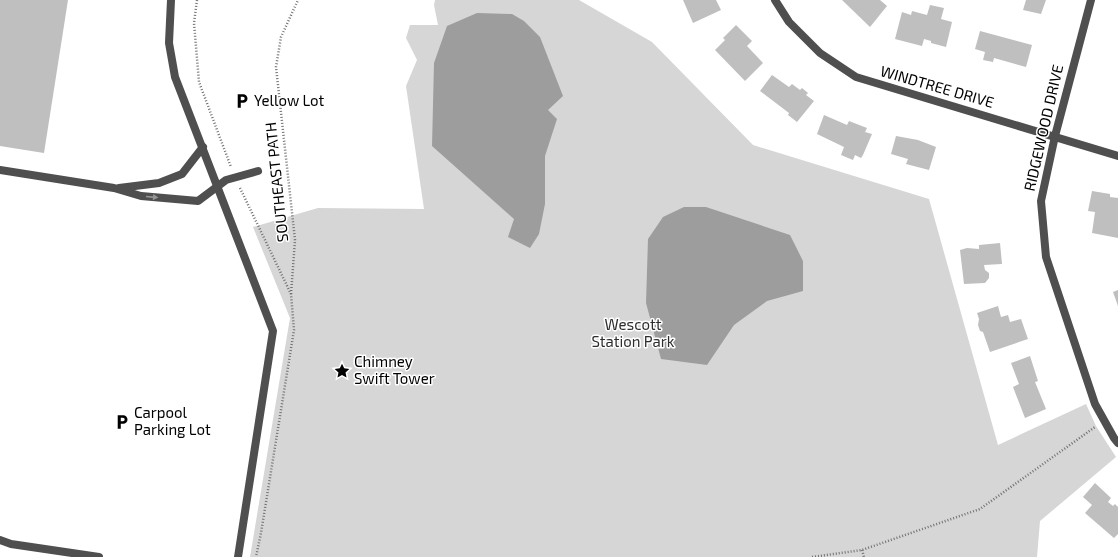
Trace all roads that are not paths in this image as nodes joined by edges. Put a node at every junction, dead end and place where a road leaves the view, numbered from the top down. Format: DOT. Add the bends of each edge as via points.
graph roads {
  1 [pos="172,0"];
  2 [pos="774,0"];
  3 [pos="1091,0"];
  4 [pos="1055,136"];
  5 [pos="203,147"];
  6 [pos="1118,156"];
  7 [pos="0,170"];
  8 [pos="258,171"];
  9 [pos="217,187"];
  10 [pos="114,188"];
  11 [pos="1118,443"];
  12 [pos="0,540"];
  13 [pos="99,557"];
  14 [pos="238,557"];
  1 -- 5 [label="street" via="169,43 175,77"];
  2 -- 4 [label="street, WINDTREE DRIVE" via="789,22 820,53 856,78"];
  3 -- 4 [label="street, RIDGEWOOD DRIVE"];
  4 -- 6 [label="street, WINDTREE DRIVE"];
  4 -- 11 [label="street, RIDGEWOOD DRIVE" via="1041,201 1046,257 1095,404"];
  5 -- 9 [label="street"];
  5 -- 10 [label="street" via="182,174 159,183"];
  7 -- 10 [label="street"];
  8 -- 9 [label="street" via="226,180"];
  10 -- 9 [label="street, one-way" via="141,196 198,201"];
  9 -- 14 [label="street" via="273,331"];
  12 -- 13 [label="street" via="11,544"];
}
